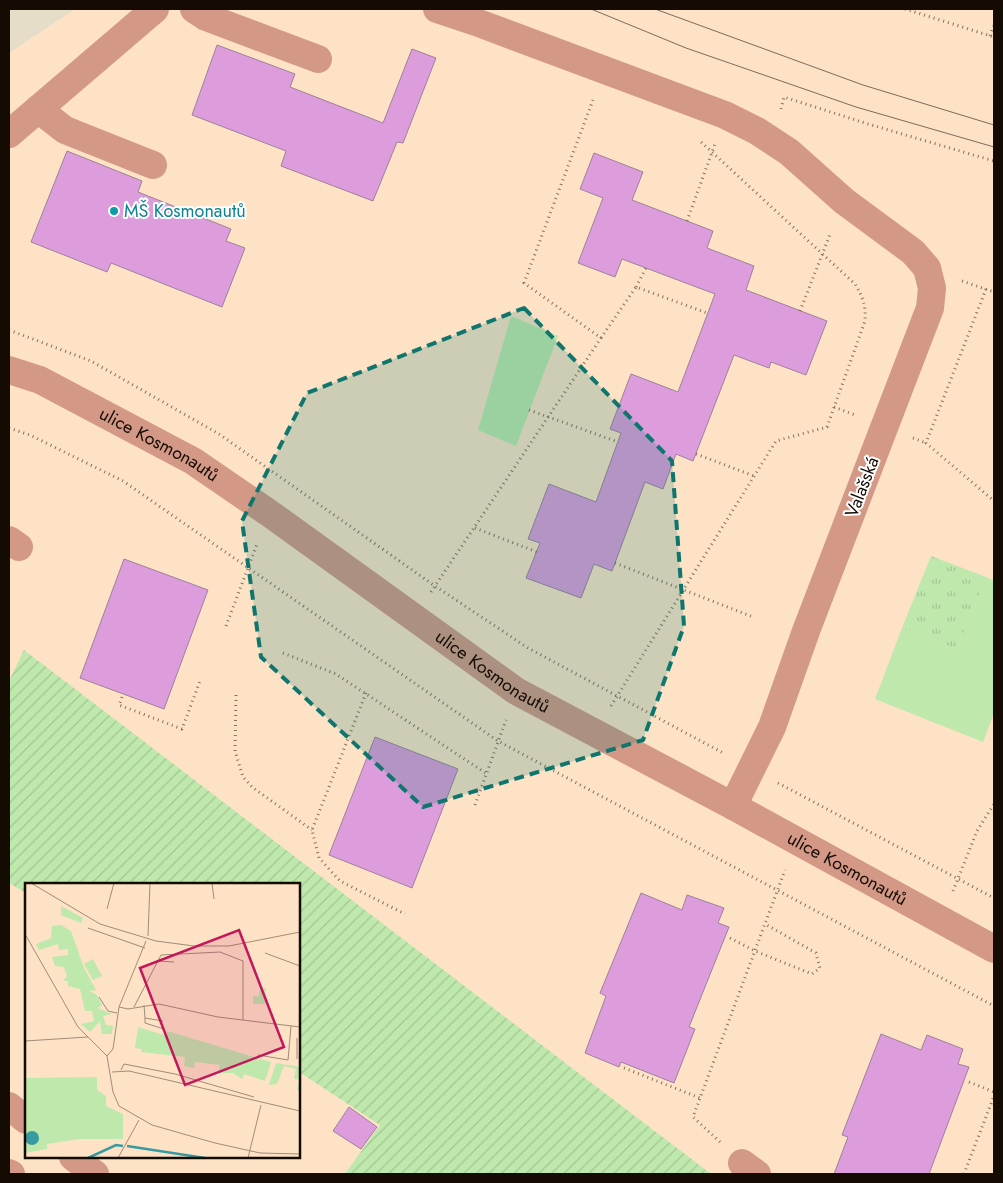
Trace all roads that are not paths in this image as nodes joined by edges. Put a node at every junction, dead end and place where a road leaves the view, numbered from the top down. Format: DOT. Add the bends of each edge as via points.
graph roads {
  1 [pos="155,9"];
  2 [pos="194,9"];
  3 [pos="437,9"];
  4 [pos="318,59"];
  5 [pos="38,108"];
  6 [pos="9,134"];
  7 [pos="153,165"];
  8 [pos="9,370"];
  9 [pos="733,806"];
  10 [pos="994,948"];
  11 [pos="9,1106"];
  12 [pos="25,1119"];
  13 [pos="74,1158"];
  14 [pos="95,1174"];
  1 -- 5 [label="street"];
  2 -- 4 [label="street" via="206,17"];
  3 -- 9 [label="street, Valašská" via="725,115 757,131 789,152 842,199 913,252 927,268 932,288 930,308 772,727"];
  5 -- 6 [label="street"];
  5 -- 7 [label="street" via="65,130"];
  8 -- 9 [label="street, ulice Kosmonautů" via="40,380 193,461 516,691"];
  9 -- 10 [label="street, ulice Kosmonautů"];
  11 -- 12 [label="street"];
  13 -- 14 [label="street"];
}
